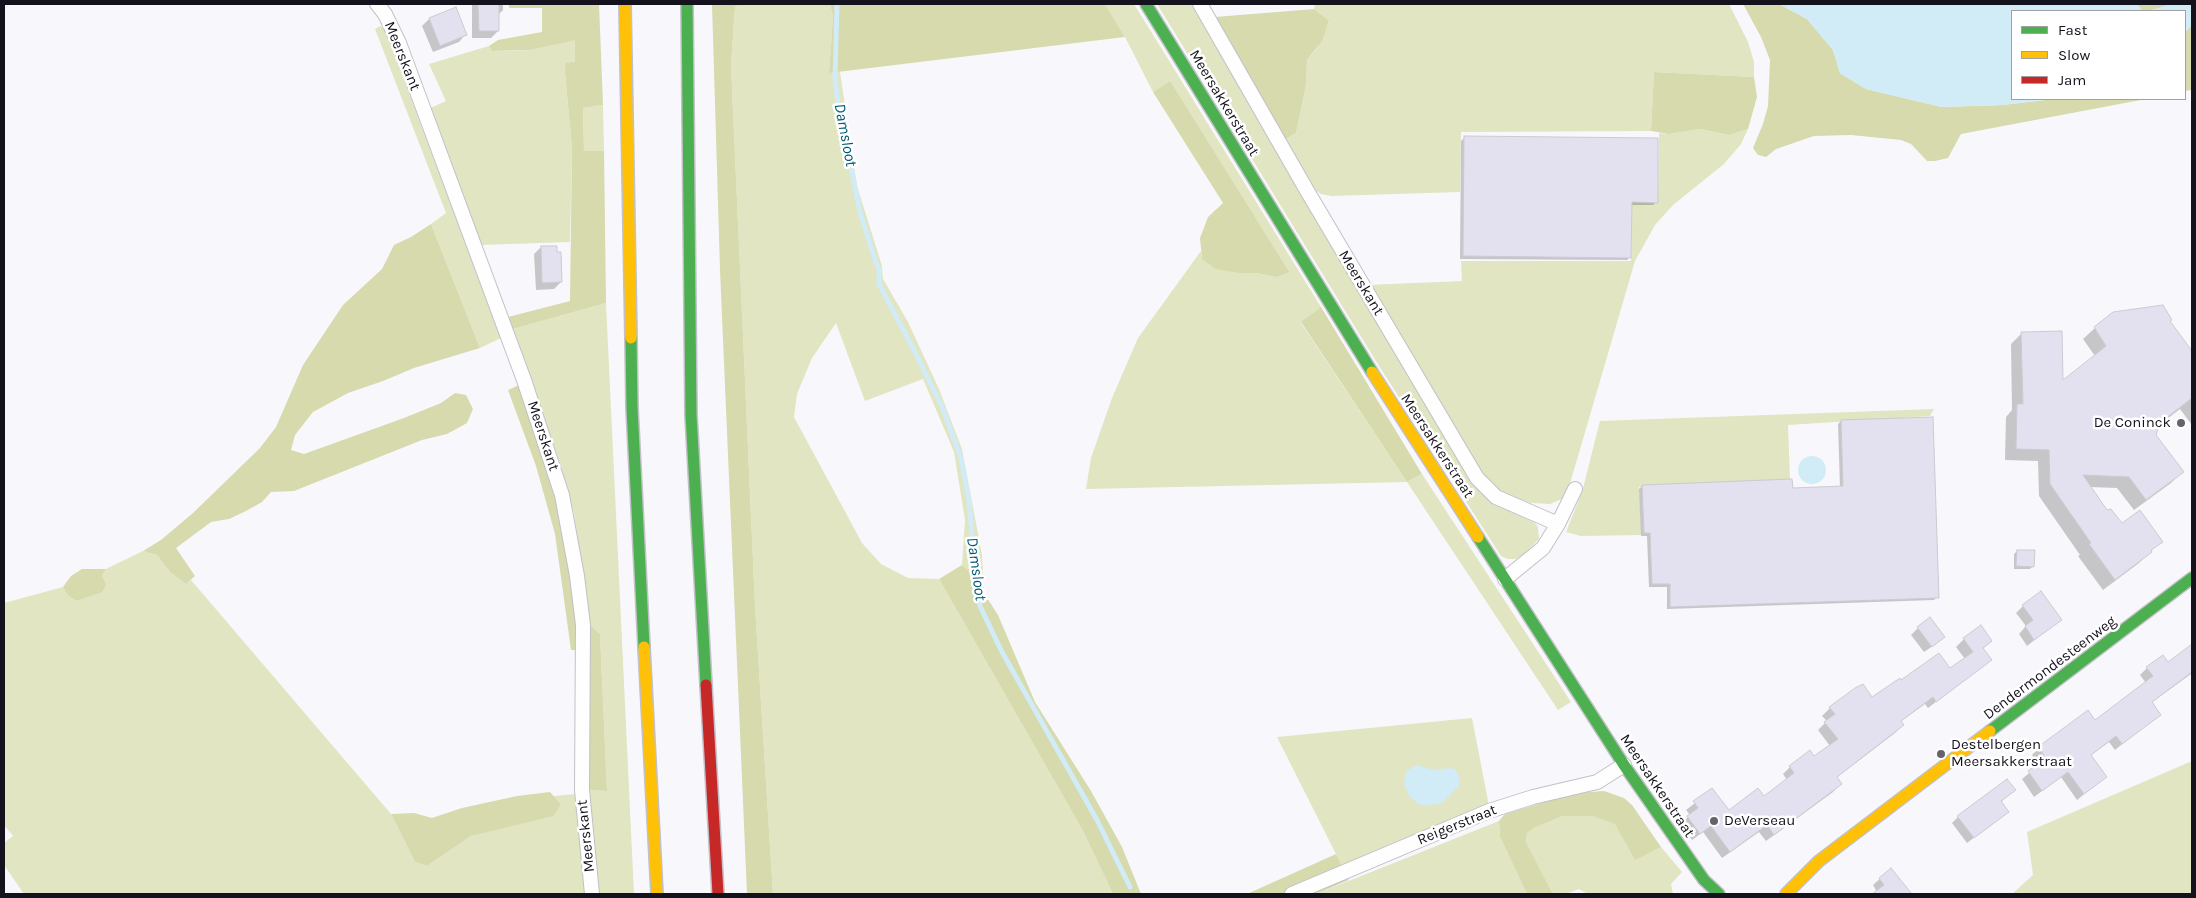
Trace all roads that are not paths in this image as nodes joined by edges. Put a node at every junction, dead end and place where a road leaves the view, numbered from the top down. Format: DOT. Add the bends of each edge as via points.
graph roads {
  1 [pos="377,4"];
  2 [pos="625,4"];
  3 [pos="688,4"];
  4 [pos="1146,4"];
  5 [pos="1200,4"];
  6 [pos="1575,488"];
  7 [pos="1558,524"];
  8 [pos="2192,578"];
  9 [pos="1505,579"];
  10 [pos="1624,765"];
  11 [pos="592,894"];
  12 [pos="657,894"];
  13 [pos="718,894"];
  14 [pos="1292,894"];
  15 [pos="1719,894"];
  16 [pos="1786,894"];
  1 -- 11 [label="street, Meerskant" via="399,43 524,380 562,495 583,625 582,790"];
  2 -- 12 [label="main road" via="632,408"];
  3 -- 13 [label="main road" via="691,415"];
  4 -- 9 [label="main road, Meersakkerstraat" via="1284,231"];
  5 -- 7 [label="street, Meerskant" via="1477,478 1496,497"];
  6 -- 7 [label="street"];
  7 -- 9 [label="street" via="1543,548"];
  8 -- 16 [label="main road, Dendermondesteenweg" via="1819,861"];
  9 -- 10 [label="main road, Meersakkerstraat"];
  10 -- 14 [label="street, Reigerstraat" via="1597,782 1489,811"];
  10 -- 15 [label="main road, Meersakkerstraat" via="1704,880"];
}
